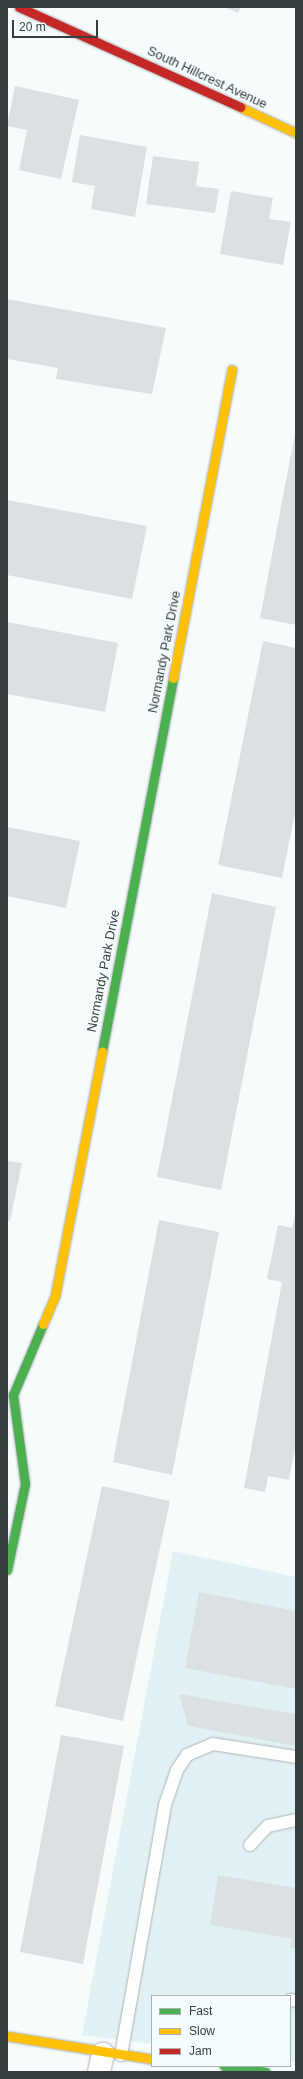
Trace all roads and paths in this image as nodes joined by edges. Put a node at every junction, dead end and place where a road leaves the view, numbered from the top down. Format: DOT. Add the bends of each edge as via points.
graph roads {
  1 [pos="19,7"];
  2 [pos="296,134"];
  3 [pos="232,370"];
  4 [pos="7,1570"];
  5 [pos="296,1757"];
  6 [pos="296,1820"];
  7 [pos="250,1845"];
  8 [pos="7,2036"];
  9 [pos="151,2058"];
  10 [pos="108,2060"];
  11 [pos="247,2067"];
  12 [pos="266,2072"];
  1 -- 2 [label="street, South Hillcrest Avenue"];
  3 -- 4 [label="street, Normandy Park Drive" via="55,1296 13,1395 25,1484"];
  5 -- 10 [label="lane" via="213,1744 187,1756 177,1770 165,1805"];
  6 -- 7 [label="lane" via="268,1826"];
  8 -- 10 [label="street"];
  9 -- 10 [label="street"];
  11 -- 12 [label="street"];
}
